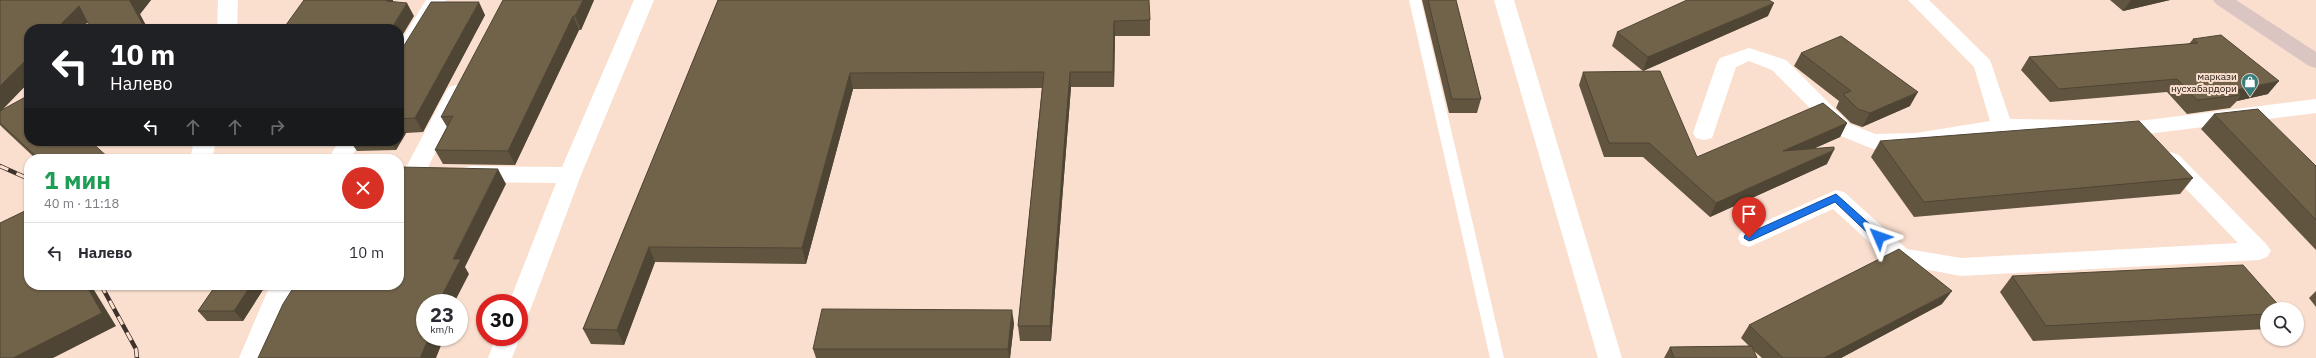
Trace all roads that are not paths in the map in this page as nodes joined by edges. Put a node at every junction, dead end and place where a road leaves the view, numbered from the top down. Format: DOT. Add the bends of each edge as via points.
graph roads {
  1 [pos="228,0"];
  2 [pos="436,0"];
  3 [pos="644,0"];
  4 [pos="1415,0"];
  5 [pos="1504,0"];
  6 [pos="1918,0"];
  7 [pos="2223,0"];
  8 [pos="226,24"];
  9 [pos="404,52"];
  10 [pos="2316,61"];
  11 [pos="465,76"];
  12 [pos="2316,106"];
  13 [pos="2002,126"];
  14 [pos="2139,128"];
  15 [pos="1704,132"];
  16 [pos="407,173"];
  17 [pos="570,175"];
  18 [pos="1749,238"];
  19 [pos="280,290"];
  20 [pos="524,294"];
  21 [pos="505,346"];
  22 [pos="251,358"];
  23 [pos="500,358"];
  24 [pos="1497,358"];
  25 [pos="1610,358"];
  1 -- 8 [label="street"];
  2 -- 9 [label="street"];
  3 -- 17 [label="street"];
  4 -- 24 [label="lane"];
  5 -- 25 [label="street"];
  6 -- 13 [label="street" via="1983,65"];
  7 -- 10 [label="main road"];
  11 -- 16 [label="street"];
  12 -- 14 [label="street"];
  13 -- 14 [label="street"];
  13 -- 15 [label="street" via="1916,140 1874,142 1843,129 1779,66 1749,54 1728,63"];
  14 -- 18 [label="street" via="2259,251 1961,267 1900,257 1836,198"];
  16 -- 17 [label="street"];
  17 -- 20 [label="street"];
  19 -- 22 [label="street"];
  21 -- 23 [label="street"];
}
